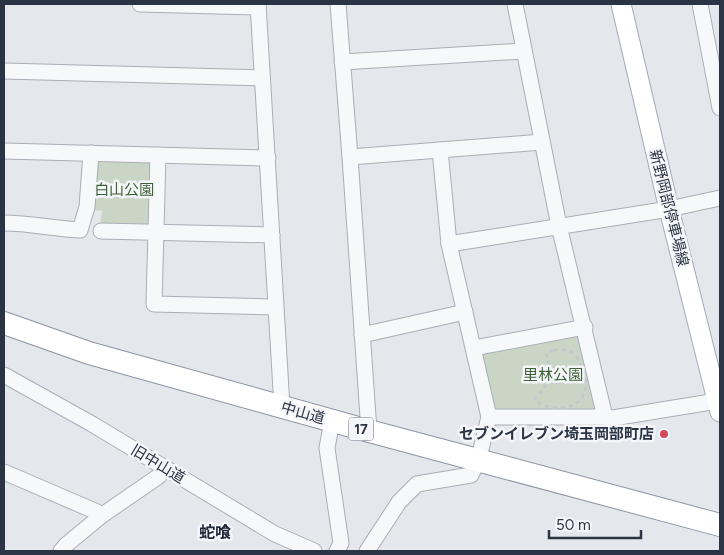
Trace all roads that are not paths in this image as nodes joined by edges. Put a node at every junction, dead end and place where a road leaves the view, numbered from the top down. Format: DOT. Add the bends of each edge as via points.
graph roads {
  1 [pos="140,4"];
  2 [pos="338,4"];
  3 [pos="515,4"];
  4 [pos="621,4"];
  5 [pos="700,4"];
  6 [pos="258,5"];
  7 [pos="524,51"];
  8 [pos="342,62"];
  9 [pos="4,71"];
  10 [pos="717,72"];
  11 [pos="262,78"];
  12 [pos="720,108"];
  13 [pos="542,142"];
  14 [pos="440,150"];
  15 [pos="4,151"];
  16 [pos="91,154"];
  17 [pos="158,155"];
  18 [pos="350,157"];
  19 [pos="268,158"];
  20 [pos="720,198"];
  21 [pos="669,209"];
  22 [pos="4,223"];
  23 [pos="559,226"];
  24 [pos="101,231"];
  25 [pos="156,233"];
  26 [pos="272,235"];
  27 [pos="449,244"];
  28 [pos="275,307"];
  29 [pos="465,312"];
  30 [pos="4,323"];
  31 [pos="584,327"];
  32 [pos="362,335"];
  33 [pos="474,348"];
  34 [pos="4,375"];
  35 [pos="719,406"];
  36 [pos="282,407"];
  37 [pos="489,417"];
  38 [pos="605,417"];
  39 [pos="332,421"];
  40 [pos="369,431"];
  41 [pos="478,461"];
  42 [pos="165,468"];
  43 [pos="4,472"];
  44 [pos="102,516"];
  45 [pos="720,525"];
  46 [pos="61,551"];
  47 [pos="314,551"];
  48 [pos="337,551"];
  49 [pos="368,551"];
  1 -- 6 [label="street"];
  2 -- 8 [label="street"];
  3 -- 7 [label="street"];
  4 -- 21 [label="main road, 新野岡部停車場線"];
  5 -- 10 [label="street"];
  6 -- 11 [label="street"];
  7 -- 8 [label="street"];
  7 -- 13 [label="street"];
  8 -- 18 [label="street"];
  9 -- 11 [label="street"];
  10 -- 12 [label="street"];
  11 -- 19 [label="street"];
  13 -- 14 [label="street"];
  13 -- 23 [label="street"];
  14 -- 18 [label="street"];
  14 -- 27 [label="street"];
  15 -- 16 [label="street"];
  16 -- 17 [label="street"];
  16 -- 22 [label="street" via="87,207 80,230"];
  17 -- 19 [label="street"];
  17 -- 25 [label="street"];
  18 -- 32 [label="street"];
  19 -- 26 [label="street"];
  20 -- 21 [label="street"];
  21 -- 23 [label="street"];
  21 -- 35 [label="main road, 新野岡部停車場線"];
  23 -- 27 [label="street"];
  23 -- 31 [label="street"];
  24 -- 25 [label="street"];
  25 -- 26 [label="street"];
  25 -- 28 [label="street" via="154,304"];
  26 -- 28 [label="street"];
  27 -- 29 [label="street"];
  28 -- 36 [label="street"];
  29 -- 32 [label="street"];
  29 -- 33 [label="street"];
  30 -- 36 [label="highway, 中山道 / 17" via="89,353"];
  31 -- 33 [label="street"];
  31 -- 38 [label="street"];
  32 -- 40 [label="street"];
  33 -- 37 [label="street"];
  34 -- 42 [label="street, 旧中山道"];
  35 -- 38 [label="street"];
  36 -- 39 [label="highway, 中山道 / 17"];
  37 -- 38 [label="street"];
  37 -- 41 [label="street"];
  39 -- 40 [label="highway, 中山道 / 17"];
  39 -- 48 [label="street" via="327,448 341,543"];
  40 -- 41 [label="highway, 中山道 / 17"];
  41 -- 45 [label="highway, 中山道 / 17"];
  41 -- 49 [label="street" via="471,475 417,484 399,502"];
  42 -- 44 [label="street" via="159,476"];
  42 -- 47 [label="street, 旧中山道" via="275,534"];
  43 -- 44 [label="street"];
  44 -- 46 [label="street"];
}
